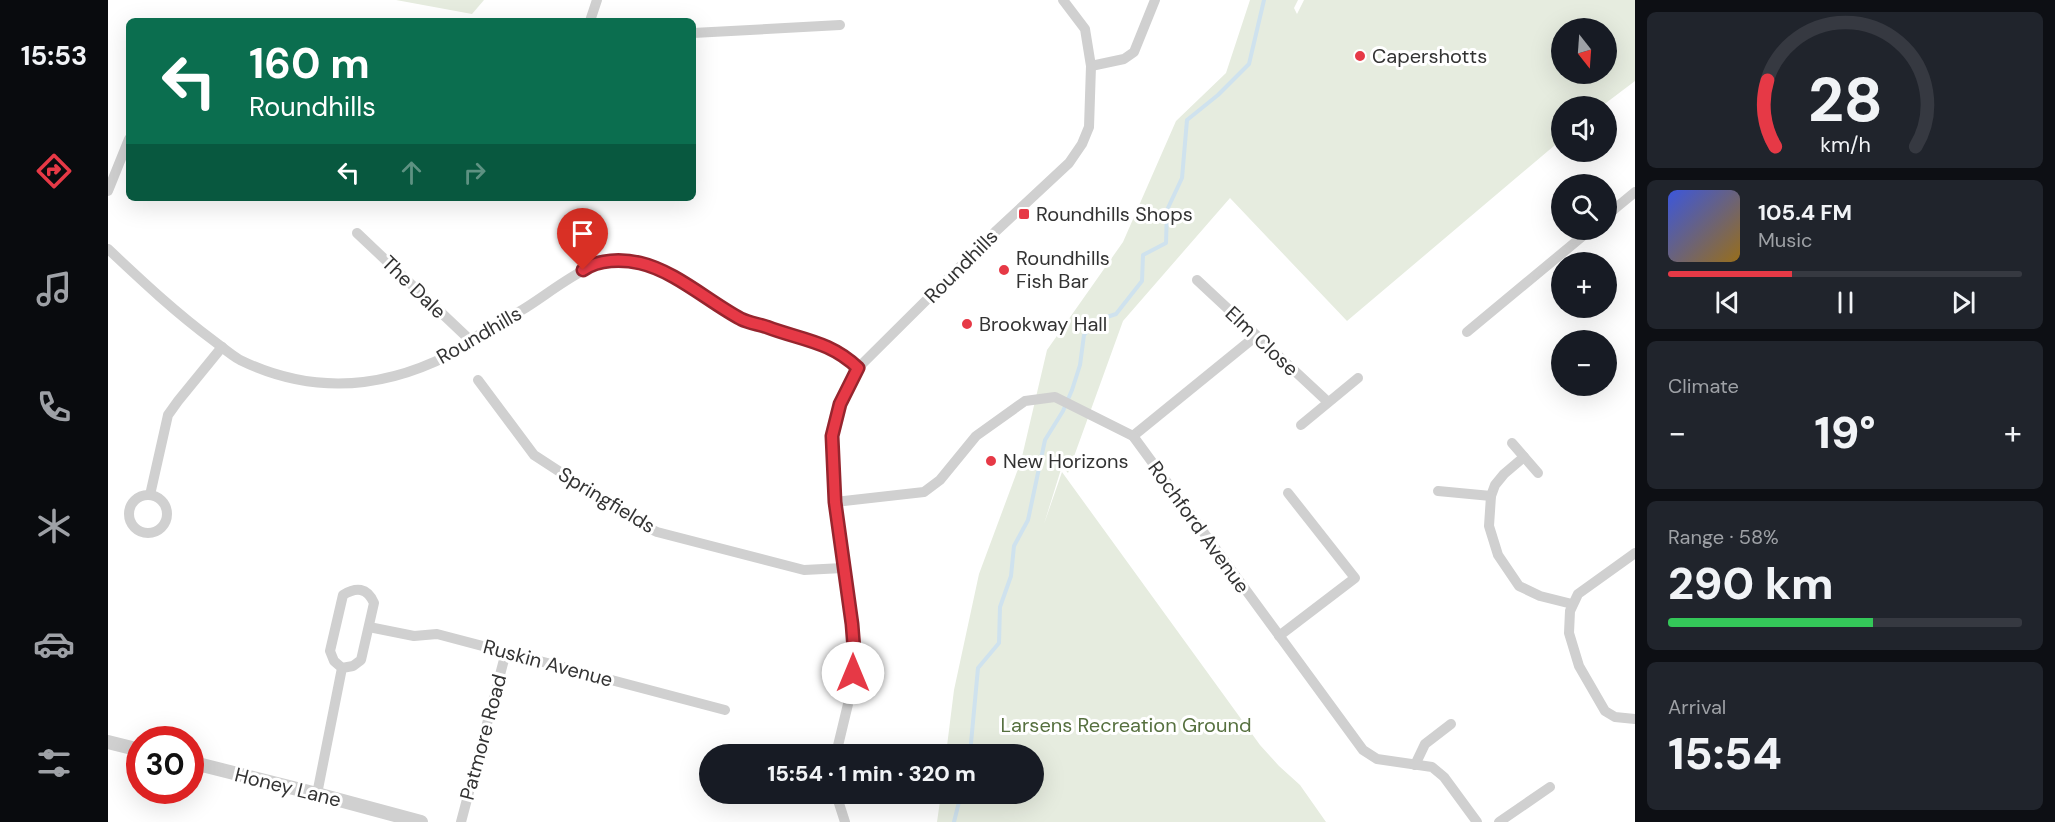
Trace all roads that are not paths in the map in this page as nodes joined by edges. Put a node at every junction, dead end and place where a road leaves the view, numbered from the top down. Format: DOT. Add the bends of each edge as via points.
graph roads {
  1 [pos="597,0"];
  2 [pos="1064,0"];
  3 [pos="1155,0"];
  4 [pos="591,18"];
  5 [pos="840,25"];
  6 [pos="696,33"];
  7 [pos="1091,66"];
  8 [pos="126,146"];
  9 [pos="108,190"];
  10 [pos="1635,192"];
  11 [pos="1617,207"];
  12 [pos="357,233"];
  13 [pos="1578,240"];
  14 [pos="108,249"];
  15 [pos="1197,280"];
  16 [pos="1467,332"];
  17 [pos="1256,336"];
  18 [pos="470,340"];
  19 [pos="222,347"];
  20 [pos="858,368"];
  21 [pos="1358,378"];
  22 [pos="478,380"];
  23 [pos="1328,402"];
  24 [pos="1300,425"];
  25 [pos="1133,436"];
  26 [pos="1512,442"];
  27 [pos="1524,457"];
  28 [pos="1538,473"];
  29 [pos="1438,490"];
  30 [pos="1288,493"];
  31 [pos="150,495"];
  32 [pos="1491,496"];
  33 [pos="835,502"];
  34 [pos="1635,553"];
  35 [pos="843,568"];
  36 [pos="1572,604"];
  37 [pos="369,627"];
  38 [pos="1279,636"];
  39 [pos="506,652"];
  40 [pos="342,668"];
  41 [pos="725,710"];
  42 [pos="1635,719"];
  43 [pos="1451,724"];
  44 [pos="108,742"];
  45 [pos="838,744"];
  46 [pos="126,746"];
  47 [pos="1415,765"];
  48 [pos="204,766"];
  49 [pos="1550,787"];
  50 [pos="317,794"];
  51 [pos="839,804"];
  52 [pos="420,822"];
  53 [pos="461,822"];
  54 [pos="844,822"];
  55 [pos="1478,822"];
  56 [pos="1499,822"];
  1 -- 4 [label="street"];
  2 -- 7 [label="street, Roundhills" via="1085,29"];
  3 -- 7 [label="street" via="1134,52 1124,59"];
  5 -- 6 [label="street"];
  7 -- 20 [label="street, Roundhills" via="1089,127 1069,163"];
  8 -- 9 [label="street"];
  10 -- 11 [label="street"];
  12 -- 18 [label="street, The Dale"];
  13 -- 16 [label="street"];
  14 -- 19 [label="street, Roundhills" via="185,320"];
  15 -- 17 [label="street, Elm Close"];
  17 -- 23 [label="street, Elm Close"];
  17 -- 25 [label="street"];
  18 -- 19 [label="street, Roundhills" via="450,355 419,368 379,380 338,385 286,378 238,359"];
  18 -- 20 [label="street, Roundhills" via="589,266 616,260 642,263 667,274 741,319 812,340 846,357"];
  19 -- 31 [label="street" via="168,415"];
  20 -- 33 [label="street, Roundhills" via="840,404 832,436"];
  21 -- 23 [label="street"];
  22 -- 35 [label="street, Springfields" via="534,455 640,524 657,532 804,570"];
  23 -- 24 [label="street"];
  25 -- 33 [label="street, Rochford Avenue" via="1055,397 1025,402 976,436 940,480 924,492"];
  25 -- 38 [label="street, Rochford Avenue"];
  26 -- 27 [label="street"];
  27 -- 28 [label="street"];
  27 -- 32 [label="street" via="1504,474"];
  29 -- 32 [label="street"];
  30 -- 38 [label="street" via="1355,578"];
  32 -- 36 [label="street" via="1489,526 1498,555 1519,586"];
  33 -- 35 [label="street, Roundhills"];
  34 -- 36 [label="street" via="1578,594"];
  35 -- 45 [label="street, Roundhills" via="855,662"];
  36 -- 42 [label="street" via="1569,633 1579,666 1605,711 1615,717"];
  37 -- 39 [label="street, Ruskin Avenue" via="414,636 437,634"];
  37 -- 40 [label="street" via="361,660"];
  37 -- 40 [label="street" via="374,603 370,594 363,589 343,595 330,651"];
  38 -- 47 [label="street, Rochford Avenue" via="1363,750 1377,759"];
  39 -- 41 [label="street, Ruskin Avenue"];
  39 -- 53 [label="street, Patmore Road"];
  40 -- 50 [label="street"];
  43 -- 47 [label="street" via="1425,744"];
  44 -- 46 [label="street"];
  47 -- 55 [label="street, Rochford Avenue" via="1432,767 1444,777"];
  48 -- 50 [label="street, Honey Lane"];
  49 -- 56 [label="street"];
  50 -- 52 [label="street, Honey Lane"];
  51 -- 54 [label="street"];
}
